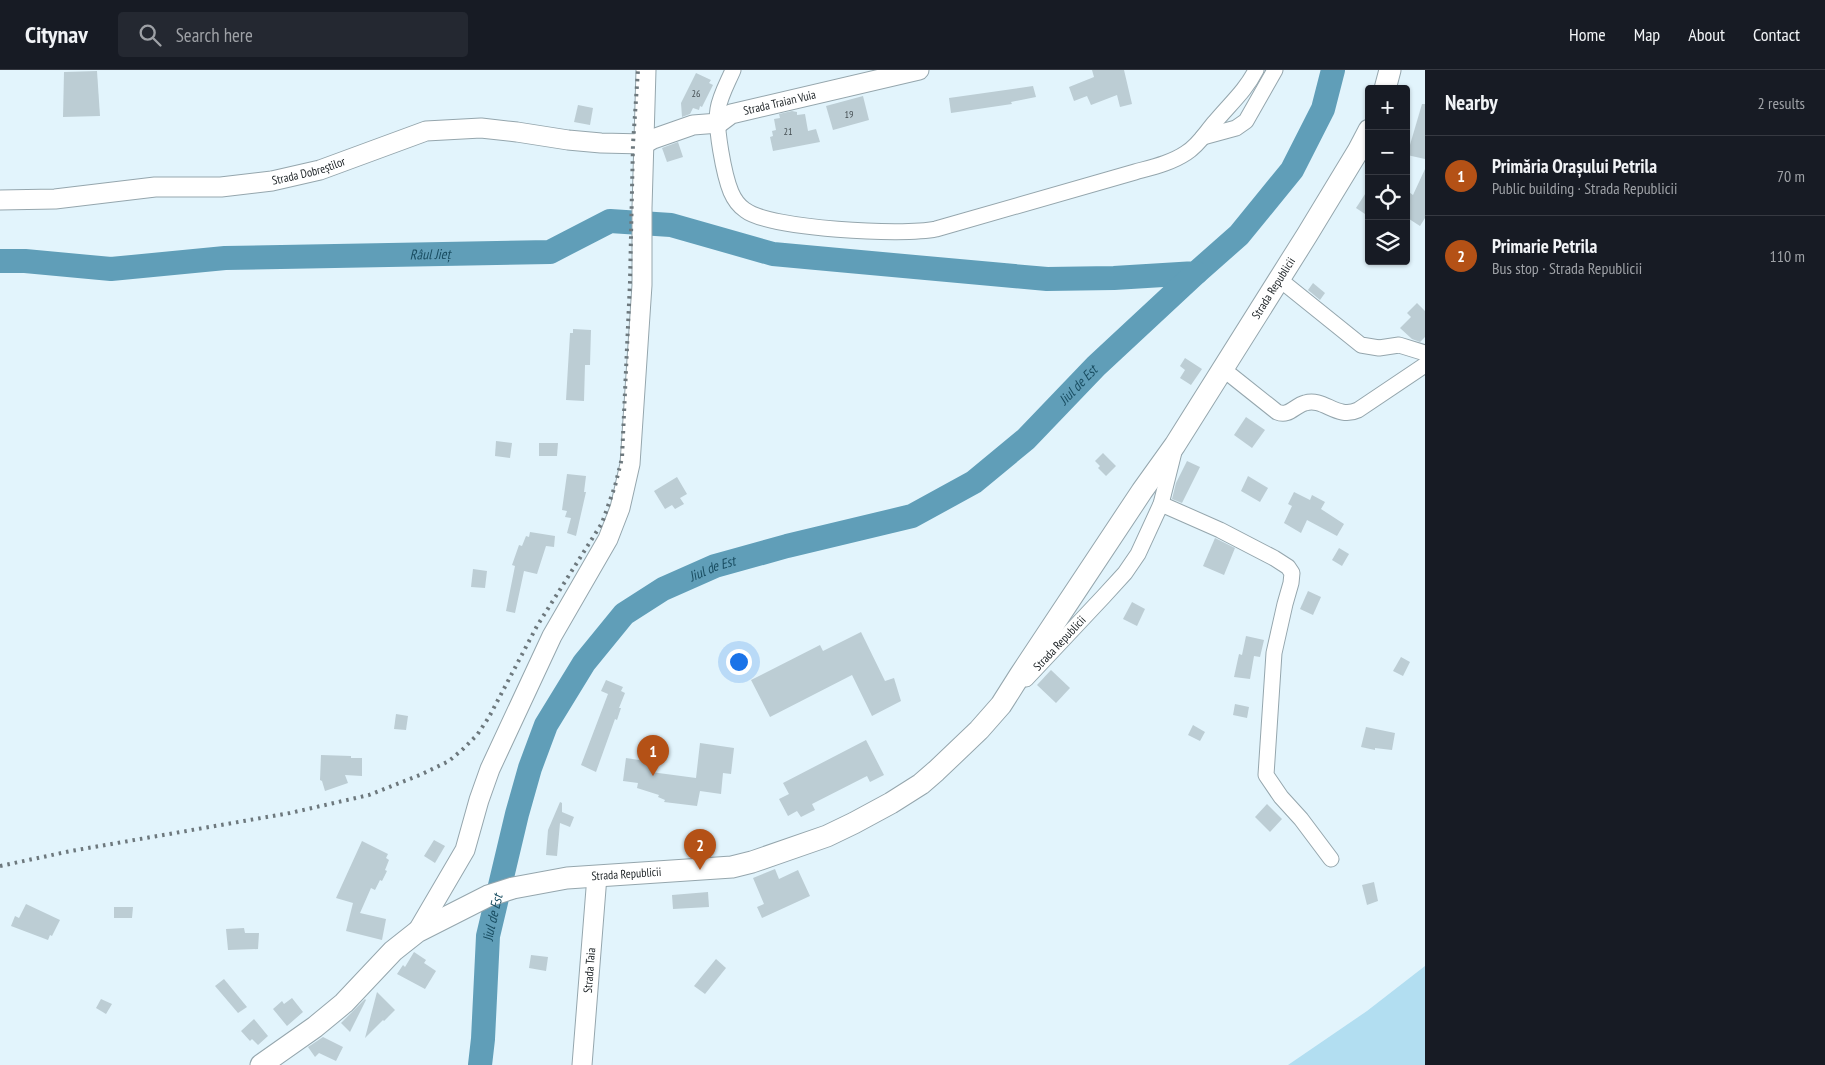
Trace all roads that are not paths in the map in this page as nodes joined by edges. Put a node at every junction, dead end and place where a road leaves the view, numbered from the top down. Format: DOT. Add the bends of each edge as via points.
graph roads {
  1 [pos="646,70"];
  2 [pos="733,70"];
  3 [pos="919,70"];
  4 [pos="1256,70"];
  5 [pos="1275,70"];
  6 [pos="1390,70"];
  7 [pos="1386,85"];
  8 [pos="719,123"];
  9 [pos="1203,137"];
  10 [pos="1365,138"];
  11 [pos="613,144"];
  12 [pos="644,144"];
  13 [pos="0,200"];
  14 [pos="1279,279"];
  15 [pos="1425,352"];
  16 [pos="1425,365"];
  17 [pos="1223,369"];
  18 [pos="1175,445"];
  19 [pos="1161,504"];
  20 [pos="1002,705"];
  21 [pos="1331,859"];
  22 [pos="597,876"];
  23 [pos="417,932"];
  24 [pos="261,1065"];
  25 [pos="582,1065"];
  1 -- 12 [label="street"];
  2 -- 8 [label="street" via="718,110"];
  3 -- 8 [label="street, Strada Traian Vuia" via="731,114"];
  4 -- 9 [label="street" via="1251,81"];
  5 -- 9 [label="street" via="1246,121 1229,131"];
  6 -- 7 [label="main road"];
  8 -- 9 [label="street" via="731,192 744,210 754,217 780,222 861,231 919,232 936,229 1160,165 1184,154"];
  8 -- 12 [label="street, Strada Traian Vuia" via="693,125"];
  10 -- 14 [label="main road, Strada Republicii"];
  11 -- 12 [label="street, Strada Traian Vuia"];
  11 -- 13 [label="street, Strada Dobreștilor" via="481,128 426,131 320,170 272,181 220,188 155,187 56,200"];
  12 -- 23 [label="street" via="642,285 630,464 620,508 608,539 552,636 490,770 465,850"];
  14 -- 15 [label="street" via="1361,345 1379,348 1399,345"];
  14 -- 17 [label="main road, Strada Republicii"];
  16 -- 17 [label="street" via="1350,413 1318,403 1281,414"];
  17 -- 18 [label="main road, Strada Republicii"];
  18 -- 19 [label="street, Strada Republicii"];
  18 -- 20 [label="main road, Strada Republicii"];
  19 -- 20 [label="street, Strada Republicii" via="1138,554 1125,573"];
  19 -- 21 [label="street" via="1274,558 1292,573 1274,653 1266,775"];
  20 -- 22 [label="main road, Strada Republicii" via="921,784 827,836 732,867"];
  22 -- 23 [label="main road, Strada Republicii" via="513,888 488,896"];
  22 -- 25 [label="street, Strada Taia"];
  23 -- 24 [label="main road, Strada Republicii" via="344,1003"];
}
